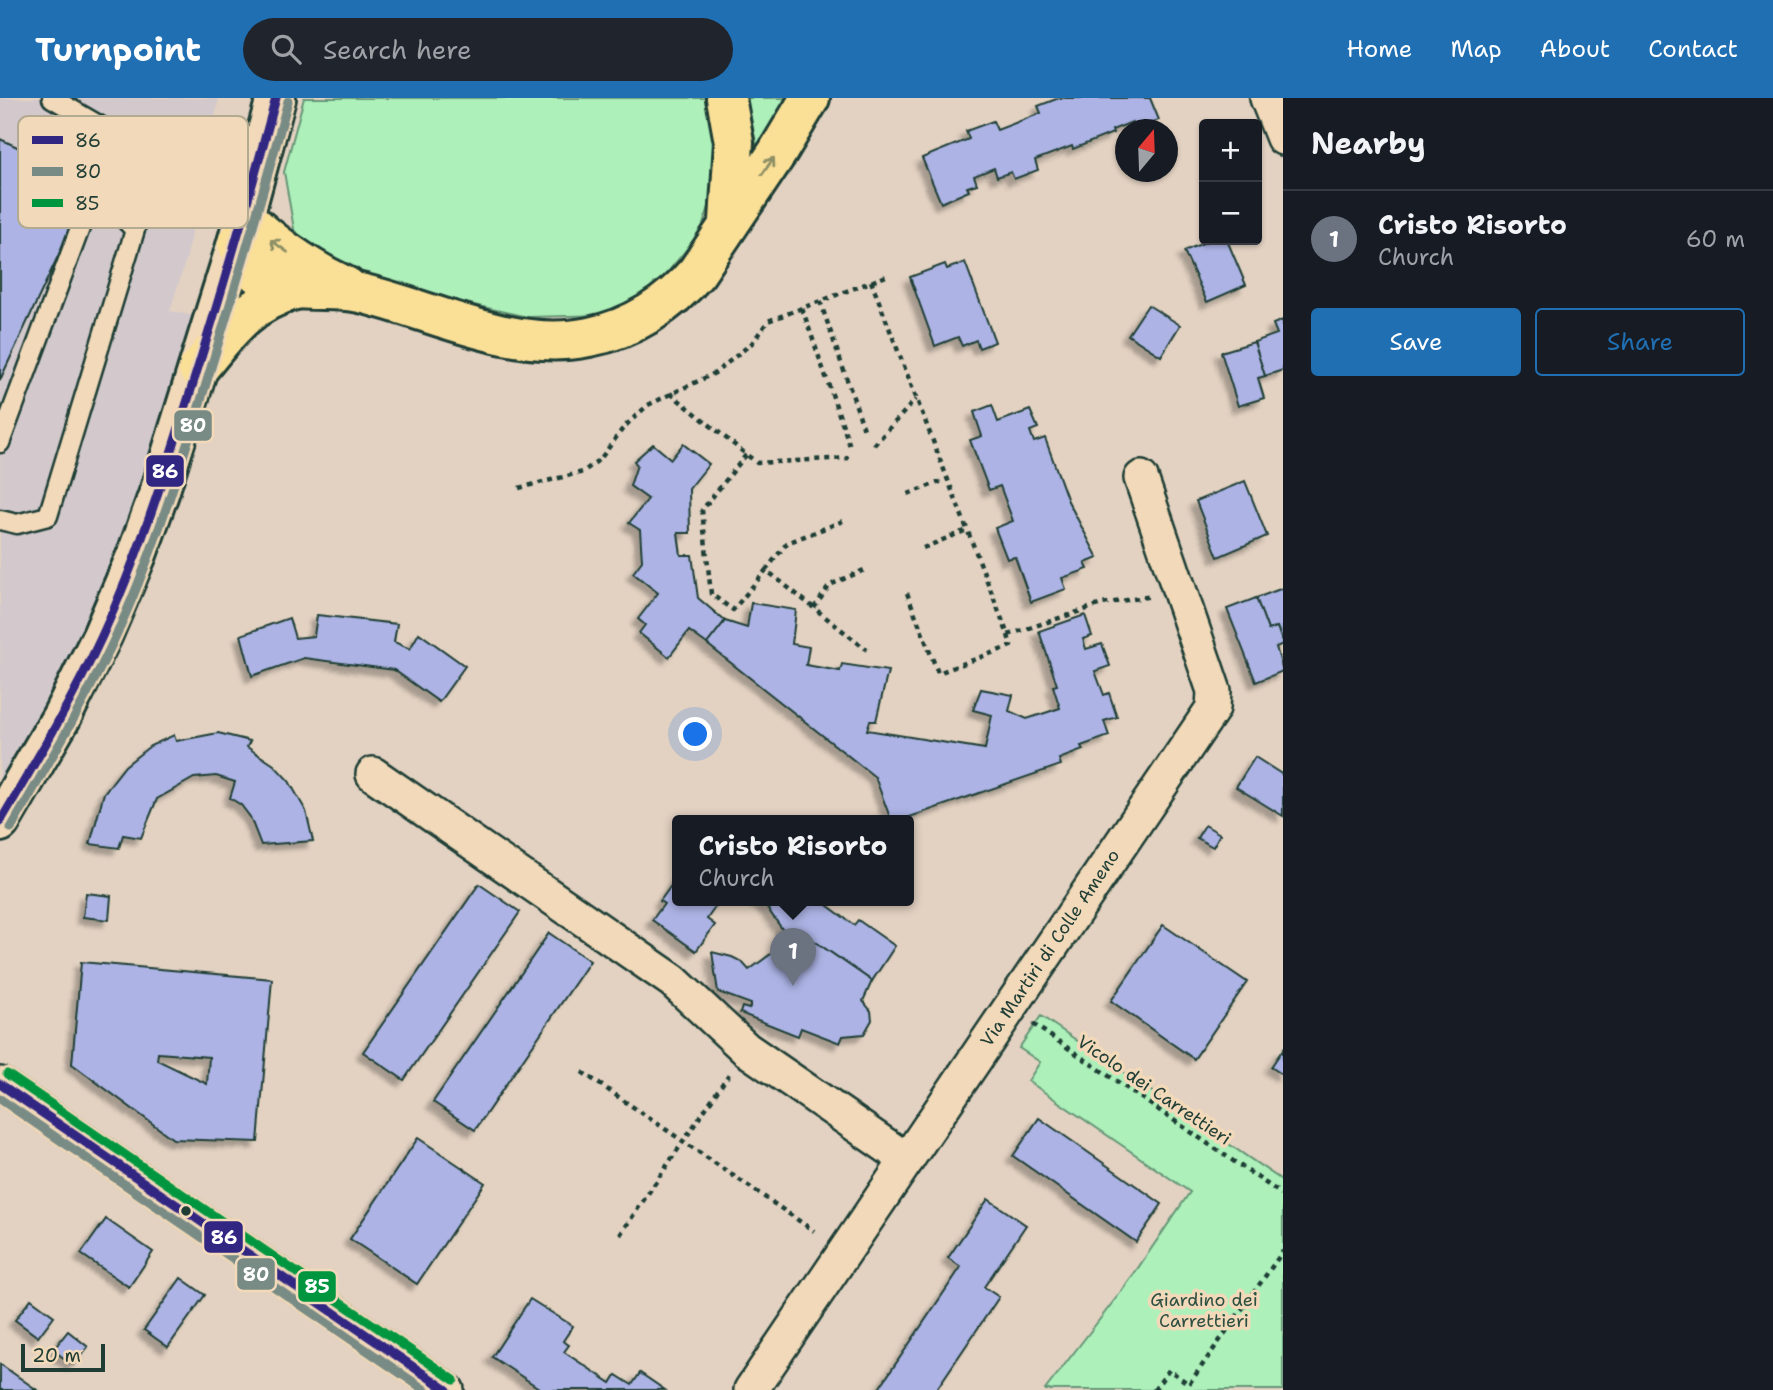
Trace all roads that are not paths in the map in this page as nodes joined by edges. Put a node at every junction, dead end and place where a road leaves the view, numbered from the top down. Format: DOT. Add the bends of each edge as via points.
graph roads {
  1 [pos="52,98"];
  2 [pos="276,98"];
  3 [pos="726,98"];
  4 [pos="810,98"];
  5 [pos="1267,98"];
  6 [pos="83,116"];
  7 [pos="1283,138"];
  8 [pos="248,200"];
  9 [pos="729,222"];
  10 [pos="80,228"];
  11 [pos="133,228"];
  12 [pos="240,229"];
  13 [pos="295,289"];
  14 [pos="359,293"];
  15 [pos="198,369"];
  16 [pos="0,443"];
  17 [pos="1141,478"];
  18 [pos="0,520"];
  19 [pos="373,775"];
  20 [pos="0,822"];
  21 [pos="0,1084"];
  22 [pos="907,1160"];
  23 [pos="447,1390"];
  24 [pos="751,1390"];
  1 -- 6 [label="lane"];
  2 -- 8 [label="street"];
  3 -- 9 [label="highway" via="734,142"];
  9 -- 4 [label="highway, one-way"];
  5 -- 7 [label="street"];
  9 -- 14 [label="highway" via="697,272 671,299 650,314 590,337 527,339"];
  10 -- 16 [label="lane"];
  11 -- 18 [label="lane" via="48,516 17,524"];
  12 -- 13 [label="highway" via="256,273"];
  14 -- 12 [label="highway, one-way" via="272,242"];
  12 -- 15 [label="street"];
  13 -- 14 [label="highway"];
  13 -- 15 [label="highway" via="272,296 236,323"];
  15 -- 20 [label="street" via="159,493 102,636"];
  17 -- 22 [label="street, Via Martiri di Colle Ameno" via="1214,691 1213,708"];
  19 -- 22 [label="street" via="673,981 746,1048"];
  21 -- 23 [label="street"];
  22 -- 24 [label="street, Via Martiri di Colle Ameno"];
}
